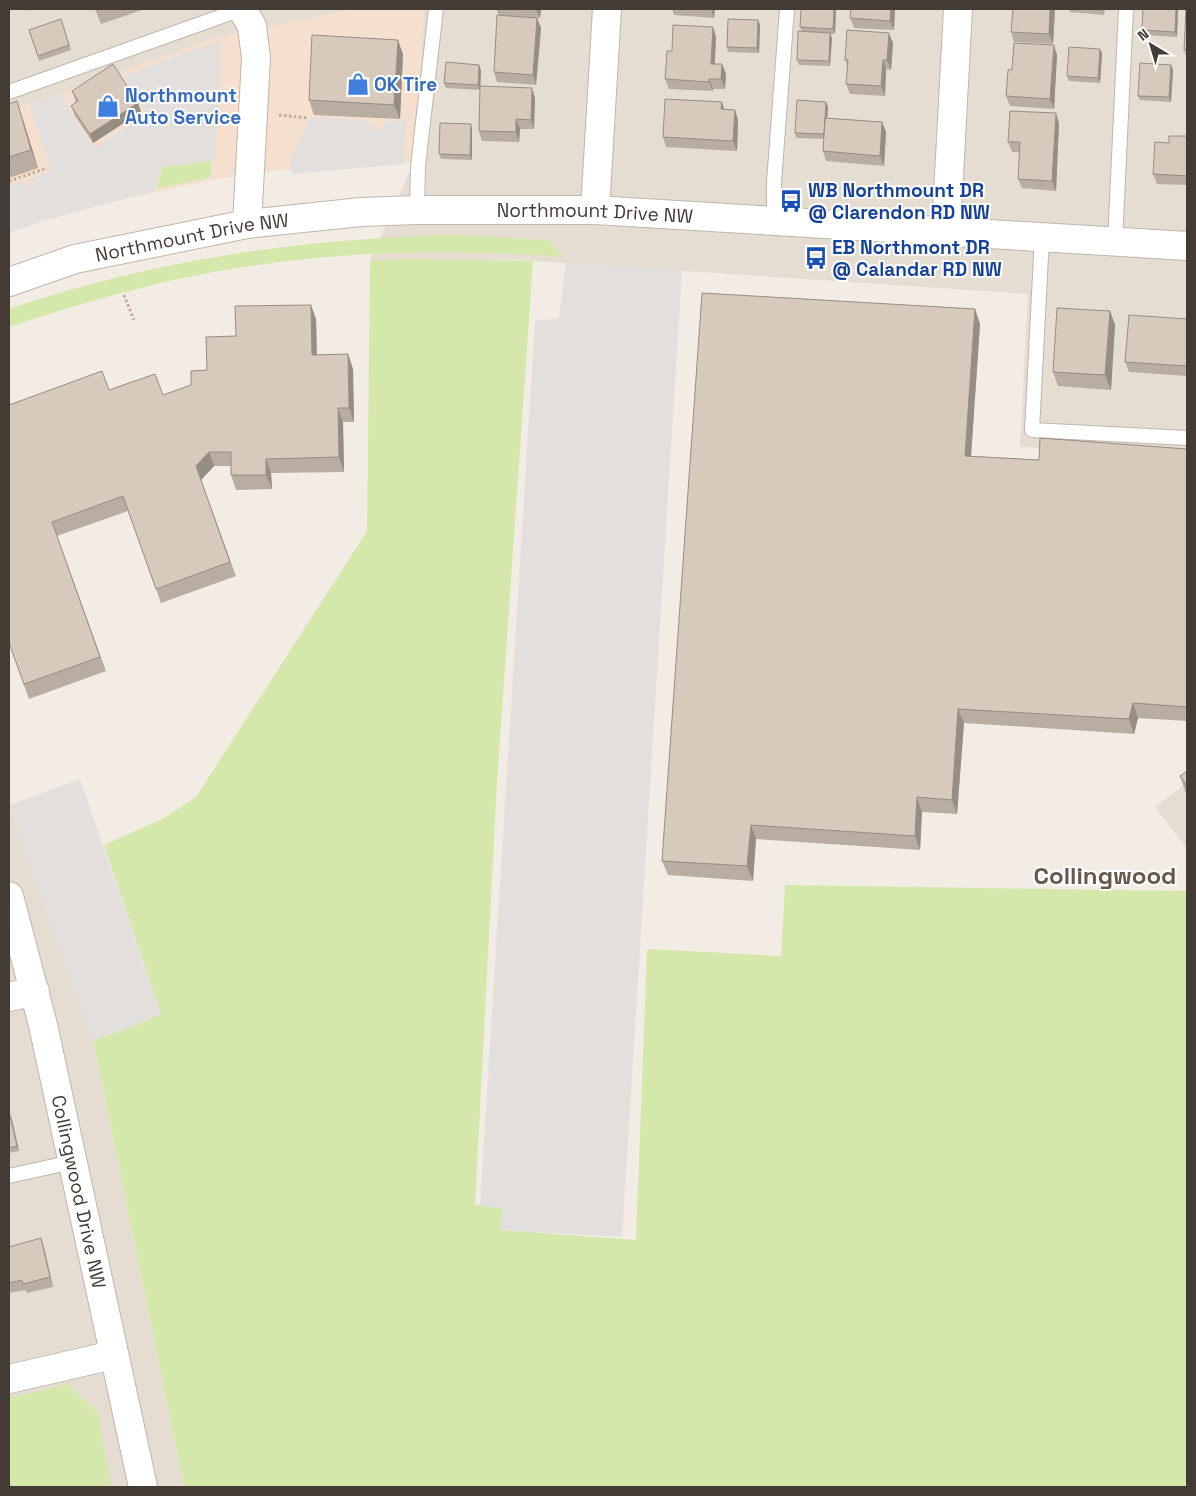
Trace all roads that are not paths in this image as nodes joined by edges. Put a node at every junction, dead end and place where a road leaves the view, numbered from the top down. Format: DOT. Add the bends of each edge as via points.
graph roads {
  1 [pos="242,9"];
  2 [pos="436,9"];
  3 [pos="607,9"];
  4 [pos="787,9"];
  5 [pos="958,9"];
  6 [pos="1126,9"];
  7 [pos="9,92"];
  8 [pos="416,210"];
  9 [pos="595,210"];
  10 [pos="774,222"];
  11 [pos="247,224"];
  12 [pos="946,231"];
  13 [pos="1042,237"];
  14 [pos="1114,242"];
  15 [pos="1187,246"];
  16 [pos="9,282"];
  17 [pos="1187,438"];
  18 [pos="9,896"];
  19 [pos="22,994"];
  20 [pos="72,1162"];
  21 [pos="9,1176"];
  22 [pos="113,1356"];
  23 [pos="9,1379"];
  24 [pos="143,1487"];
  1 -- 7 [label="lane"];
  1 -- 11 [label="street" via="252,26 256,58"];
  2 -- 8 [label="lane"];
  3 -- 9 [label="street"];
  4 -- 10 [label="lane"];
  5 -- 12 [label="street"];
  6 -- 14 [label="lane"];
  8 -- 9 [label="street, Northmount Drive NW"];
  8 -- 11 [label="street, Northmount Drive NW" via="360,212"];
  9 -- 10 [label="street, Northmount Drive NW"];
  10 -- 12 [label="street, Northmount Drive NW"];
  11 -- 16 [label="street, Northmount Drive NW" via="75,260"];
  12 -- 13 [label="street, Northmount Drive NW"];
  13 -- 14 [label="street, Northmount Drive NW"];
  13 -- 17 [label="lane" via="1032,430"];
  14 -- 15 [label="street, Northmount Drive NW"];
  18 -- 19 [label="street, Collingwood Drive NW"];
  19 -- 20 [label="street, Collingwood Drive NW"];
  20 -- 21 [label="lane"];
  20 -- 22 [label="street, Collingwood Drive NW"];
  22 -- 23 [label="street"];
  22 -- 24 [label="street, Collingwood Drive NW"];
}
